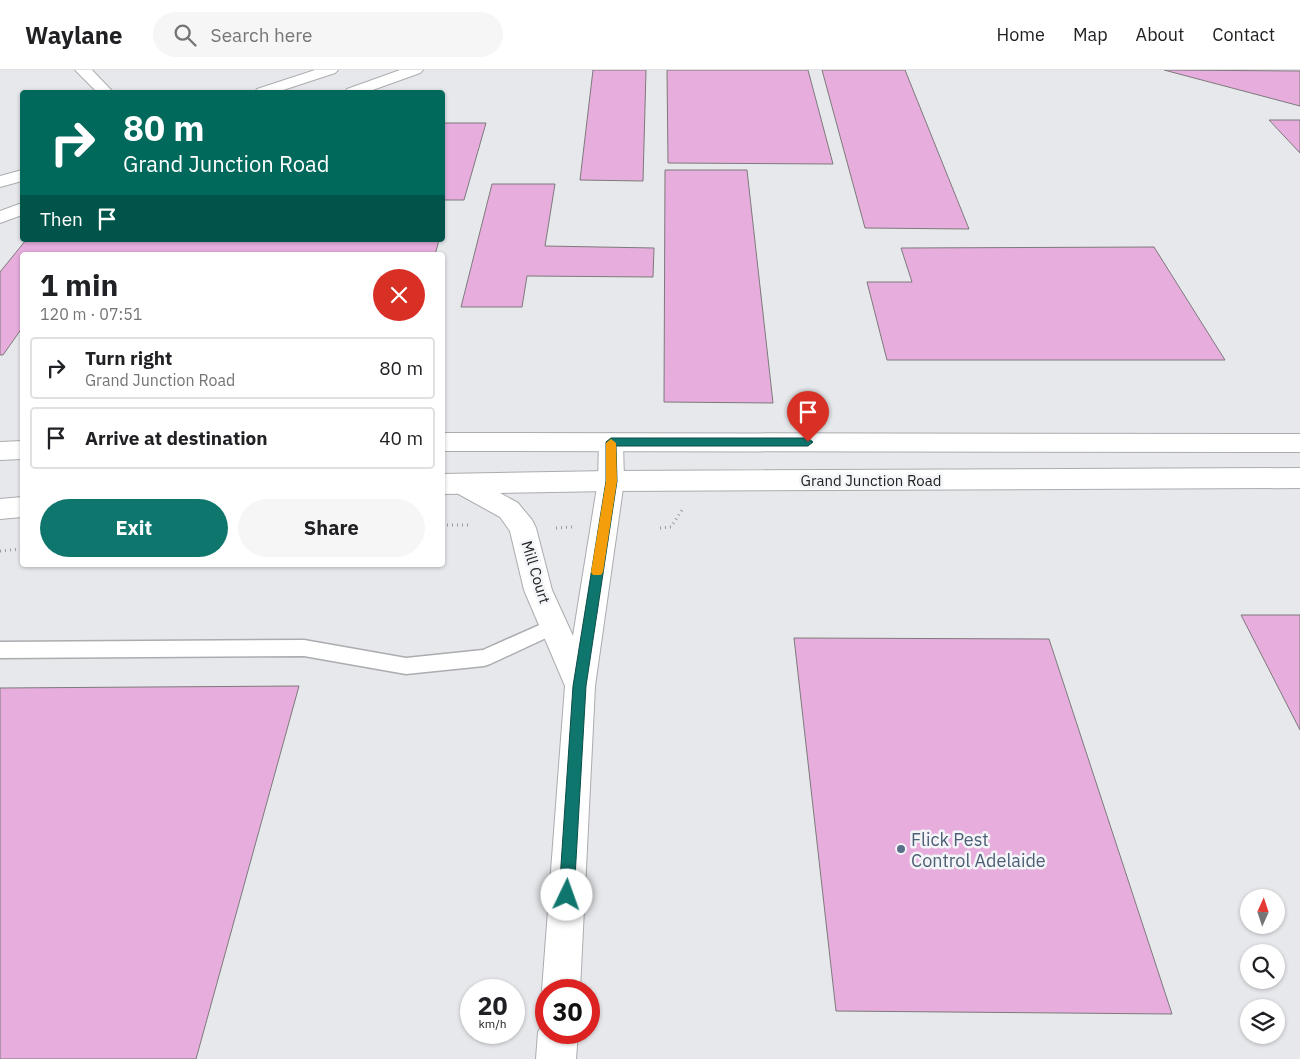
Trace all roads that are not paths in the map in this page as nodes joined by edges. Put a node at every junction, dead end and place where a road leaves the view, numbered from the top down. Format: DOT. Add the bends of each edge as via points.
graph roads {
  1 [pos="83,70"];
  2 [pos="330,70"];
  3 [pos="415,70"];
  4 [pos="103,90"];
  5 [pos="269,90"];
  6 [pos="359,90"];
  7 [pos="20,175"];
  8 [pos="0,182"];
  9 [pos="20,210"];
  10 [pos="0,217"];
  11 [pos="445,442"];
  12 [pos="611,442"];
  13 [pos="1300,443"];
  14 [pos="20,450"];
  15 [pos="0,451"];
  16 [pos="1300,478"];
  17 [pos="612,481"];
  18 [pos="452,484"];
  19 [pos="20,507"];
  20 [pos="0,509"];
  21 [pos="555,626"];
  22 [pos="0,650"];
  23 [pos="580,686"];
  24 [pos="562,979"];
  25 [pos="557,1044"];
  26 [pos="556,1059"];
  1 -- 4 [label="main road"];
  2 -- 5 [label="main road"];
  3 -- 6 [label="main road"];
  7 -- 8 [label="main road"];
  9 -- 10 [label="main road"];
  11 -- 12 [label="main road"];
  12 -- 13 [label="main road"];
  12 -- 17 [label="main road, Mill Court"];
  14 -- 15 [label="main road"];
  16 -- 17 [label="main road, Grand Junction Road"];
  17 -- 18 [label="main road, Grand Junction Road"];
  17 -- 23 [label="main road, Mill Court"];
  18 -- 21 [label="main road, Mill Court" via="509,510 523,528 538,590"];
  19 -- 20 [label="main road"];
  21 -- 22 [label="lane" via="484,658 406,666 304,648"];
  21 -- 23 [label="main road, Mill Court"];
  23 -- 24 [label="main road, Mill Court"];
  25 -- 26 [label="main road"];
}
